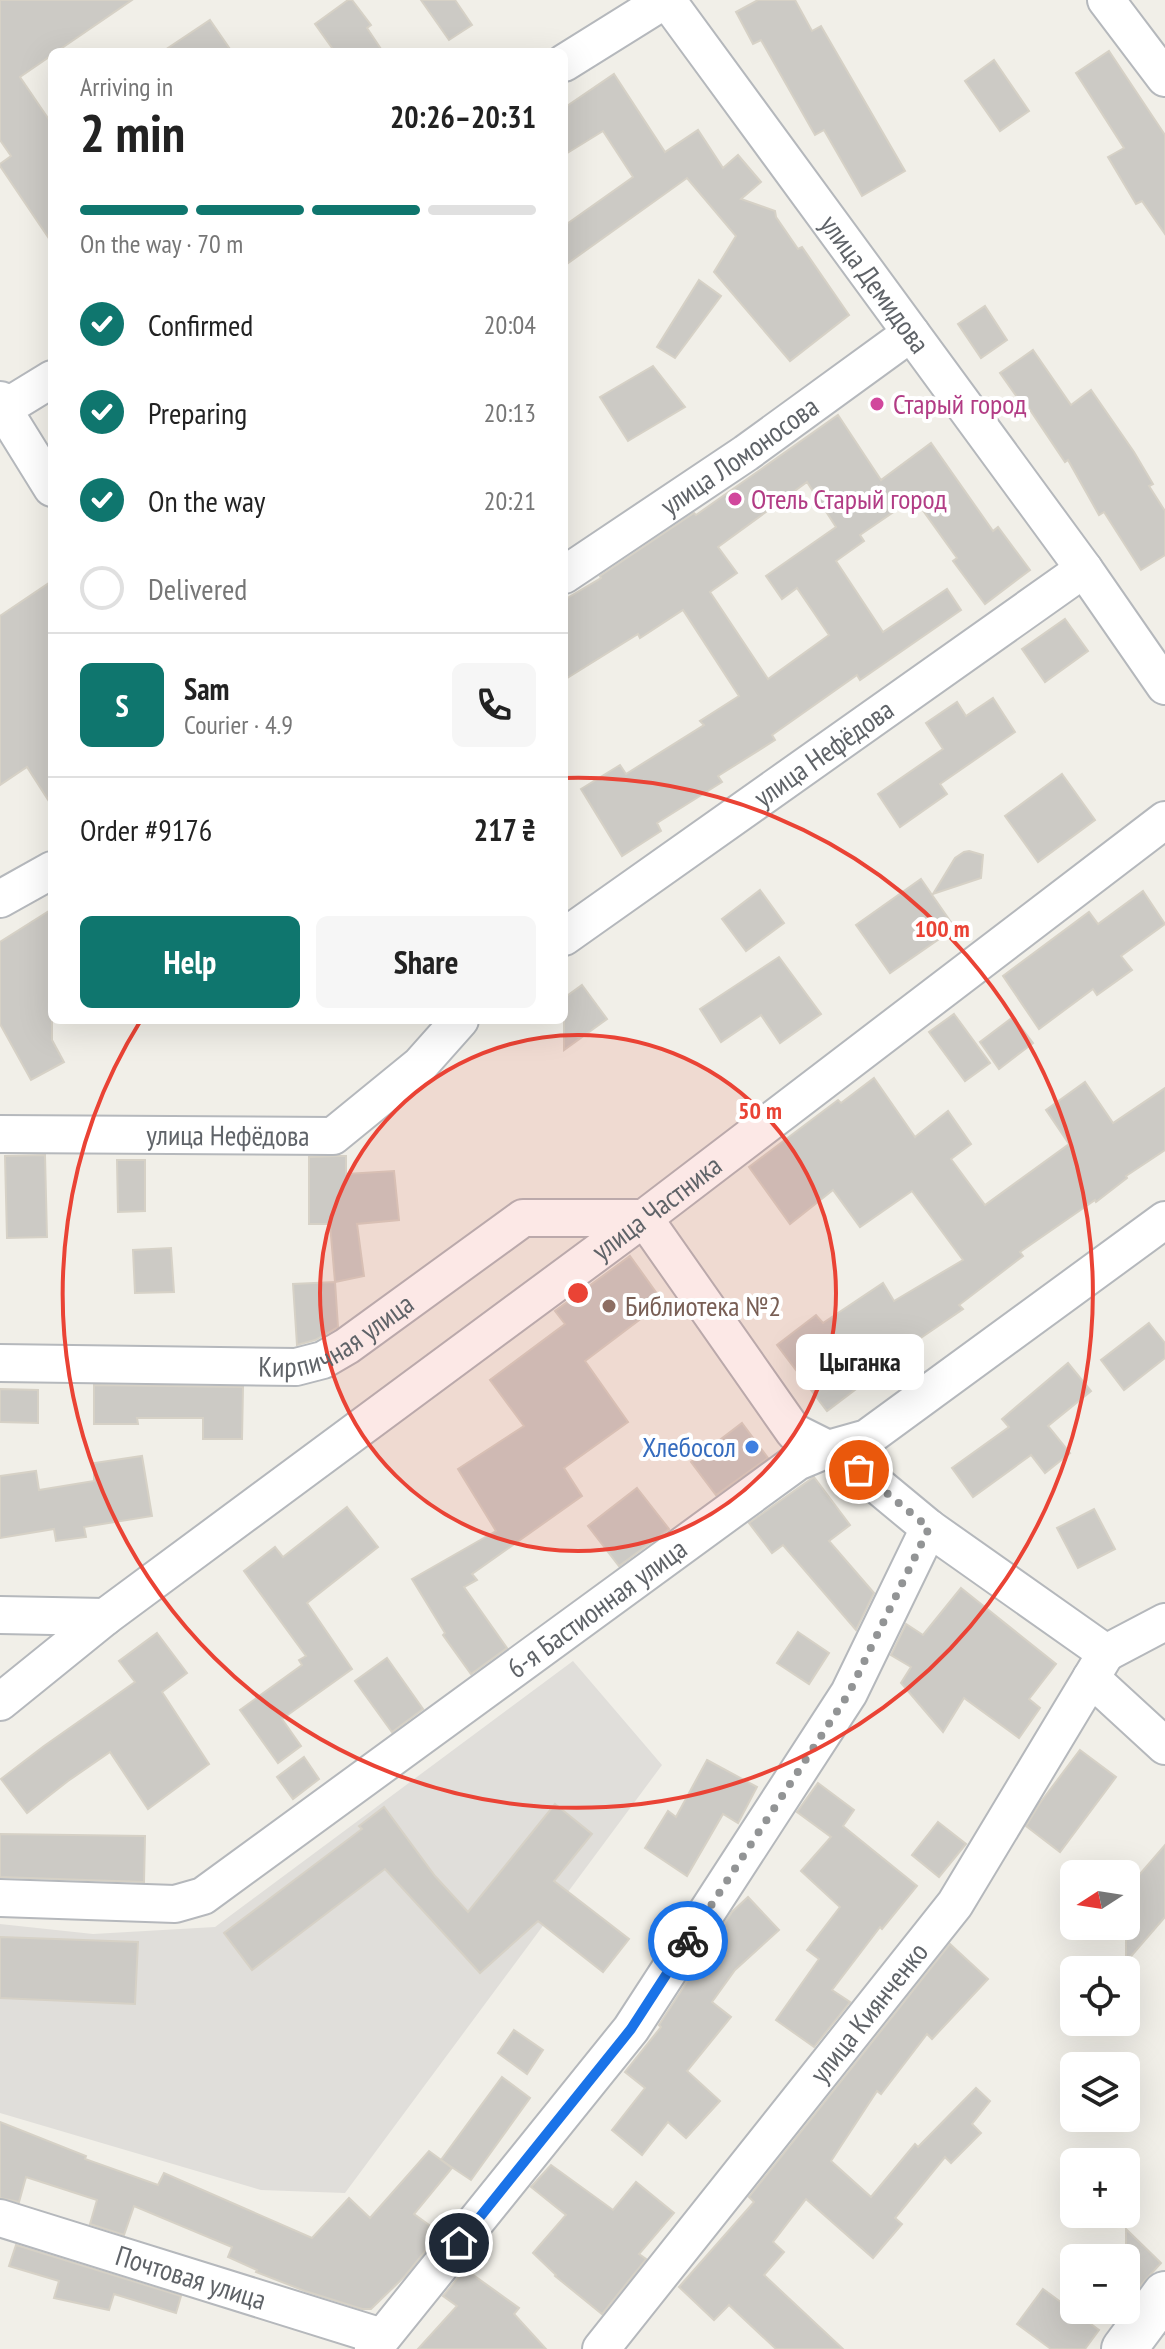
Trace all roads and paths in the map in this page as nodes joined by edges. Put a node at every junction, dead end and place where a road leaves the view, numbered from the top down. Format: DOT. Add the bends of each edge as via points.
graph roads {
  1 [pos="666,0"];
  2 [pos="1106,0"];
  3 [pos="568,61"];
  4 [pos="1165,78"];
  5 [pos="911,333"];
  6 [pos="48,381"];
  7 [pos="1,408"];
  8 [pos="48,482"];
  9 [pos="1084,569"];
  10 [pos="568,572"];
  11 [pos="1165,686"];
  12 [pos="1165,820"];
  13 [pos="48,872"];
  14 [pos="0,899"];
  15 [pos="568,934"];
  16 [pos="456,1024"];
  17 [pos="0,1134"];
  18 [pos="644,1218"];
  19 [pos="1165,1220"];
  20 [pos="0,1363"];
  21 [pos="828,1449"];
  22 [pos="929,1528"];
  23 [pos="0,1615"];
  24 [pos="105,1617"];
  25 [pos="1165,1622"];
  26 [pos="1099,1666"];
  27 [pos="0,1702"];
  28 [pos="1165,1746"];
  29 [pos="0,1898"];
  30 [pos="0,2218"];
  31 [pos="1165,2294"];
  32 [pos="378,2343"];
  33 [pos="601,2349"];
  34 [pos="1124,2349"];
  1 -- 3 [label="street"];
  1 -- 5 [label="street, улица Демидова"];
  2 -- 4 [label="street"];
  5 -- 9 [label="street, улица Демидова"];
  5 -- 10 [label="street, улица Ломоносова"];
  6 -- 7 [label="street"];
  7 -- 8 [label="street"];
  9 -- 11 [label="street, улица Демидова"];
  9 -- 15 [label="street, улица Нефёдова"];
  12 -- 18 [label="street, улица Частника"];
  13 -- 14 [label="street"];
  16 -- 17 [label="street, улица Нефёдова" via="420,1065 333,1136"];
  18 -- 20 [label="street, Кирпичная улица" via="523,1218 347,1346 296,1367"];
  18 -- 21 [label="street" via="794,1432"];
  18 -- 24 [label="street, улица Частника"];
  19 -- 21 [label="street, 6-я Бастионная улица" via="867,1438"];
  21 -- 22 [label="street"];
  21 -- 29 [label="street, 6-я Бастионная улица" via="797,1462 203,1896 175,1904"];
  22 -- 26 [label="street"];
  22 -- 32 [label="street" via="849,1693 631,2029"];
  23 -- 24 [label="street"];
  24 -- 27 [label="street, улица Частника"];
  25 -- 26 [label="street"];
  26 -- 28 [label="street"];
  26 -- 33 [label="street, улица Киянченко" via="955,1904"];
  30 -- 32 [label="street, Почтовая улица"];
  31 -- 34 [label="main road"];
}
